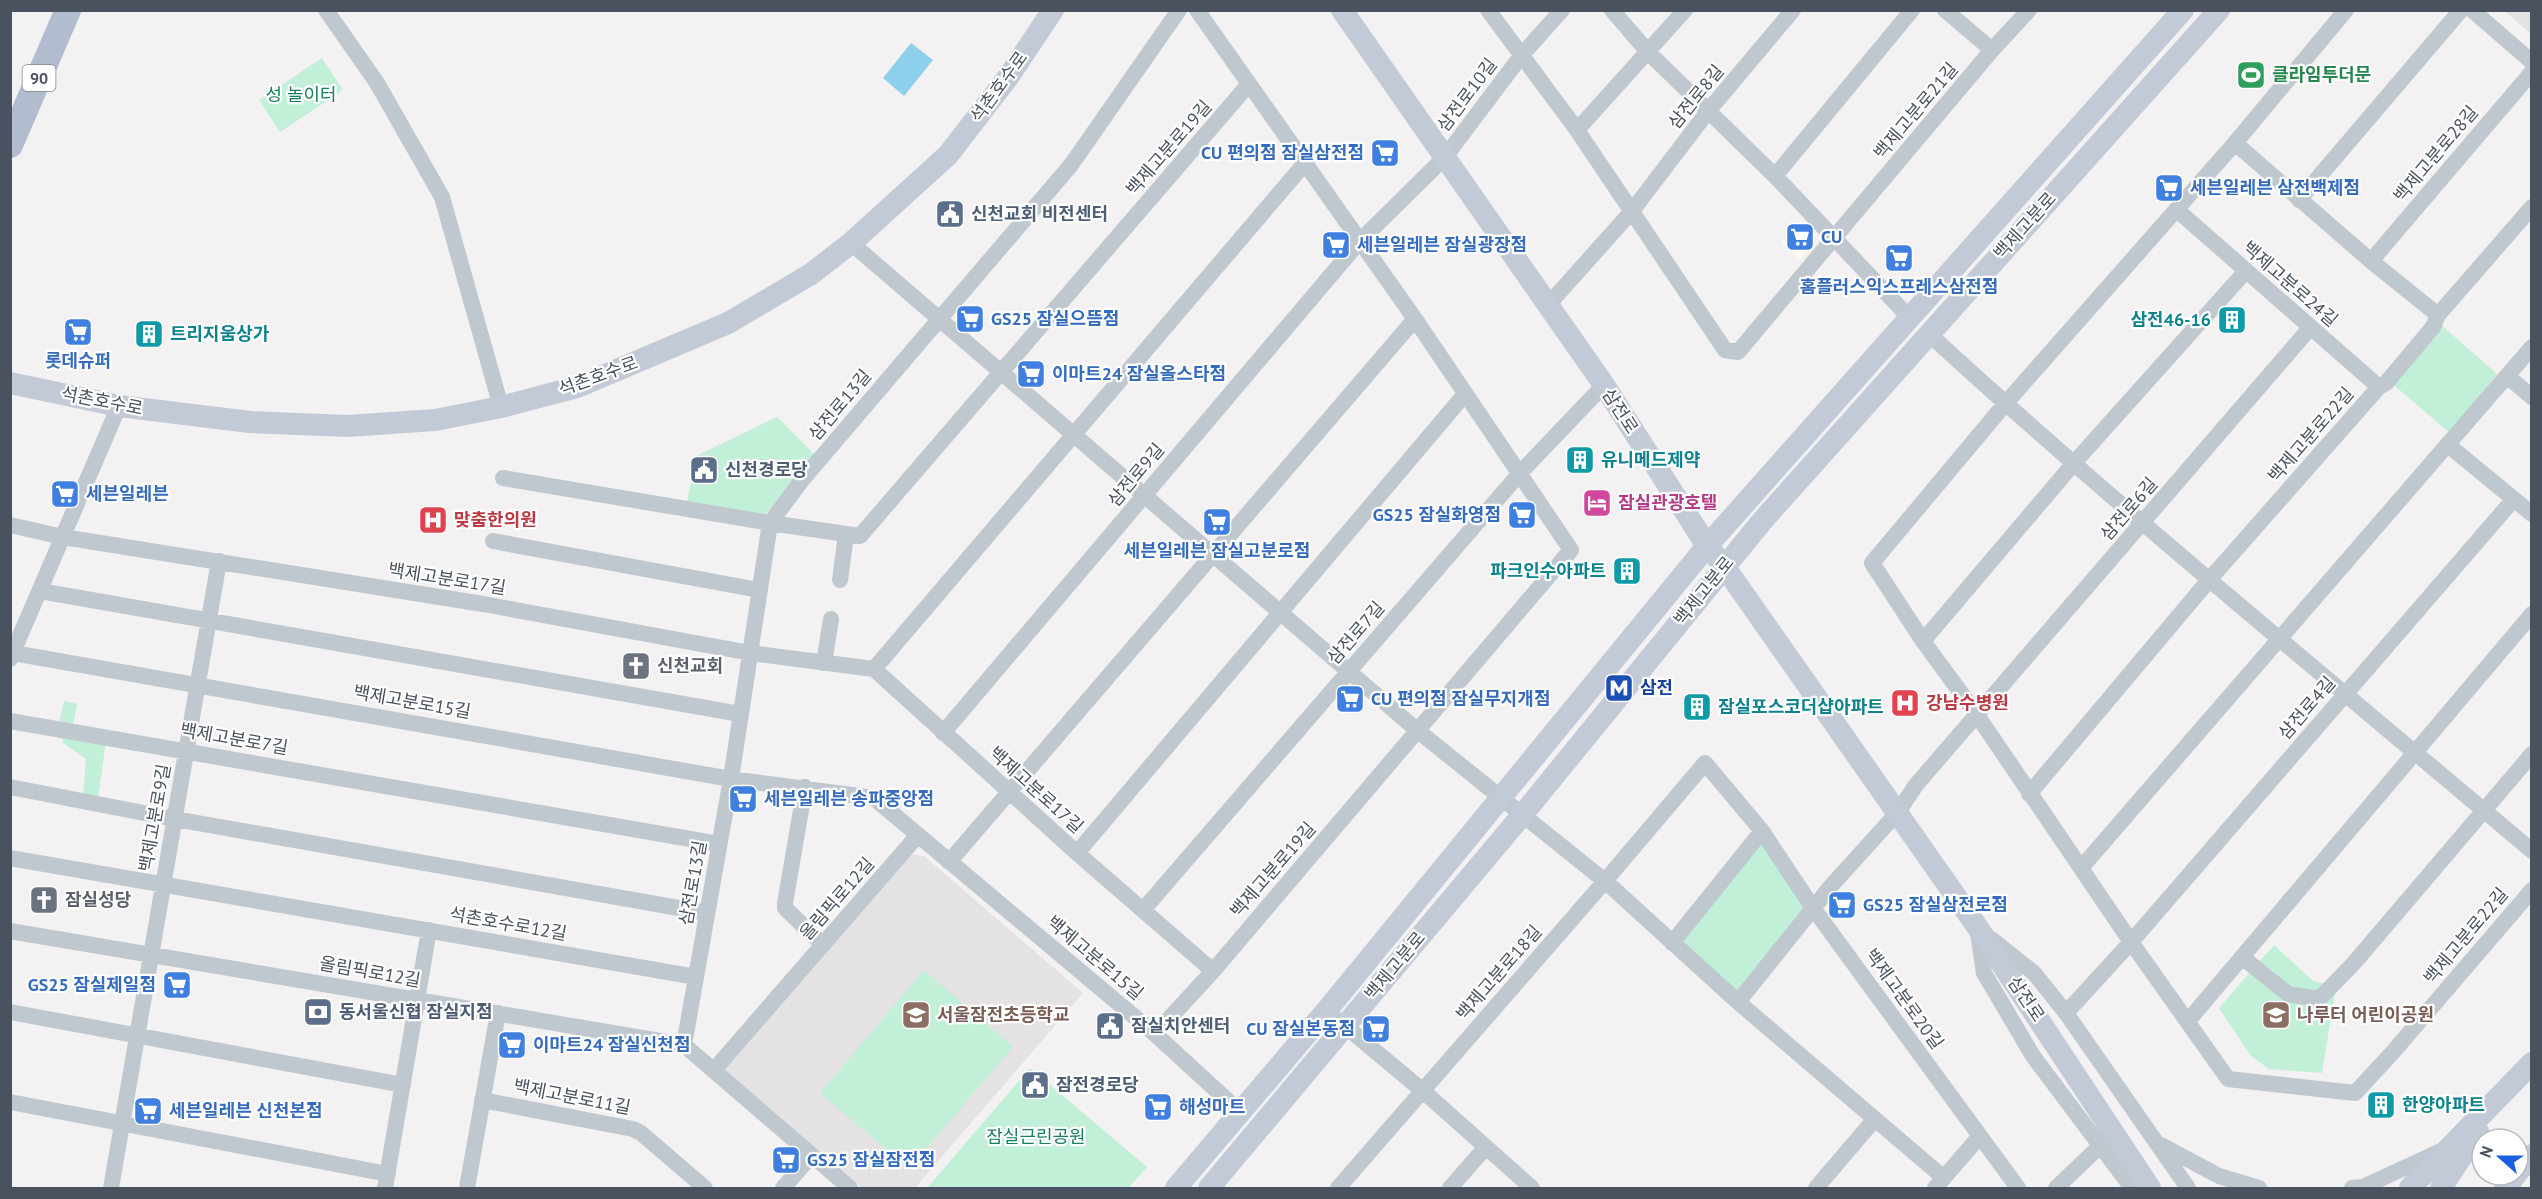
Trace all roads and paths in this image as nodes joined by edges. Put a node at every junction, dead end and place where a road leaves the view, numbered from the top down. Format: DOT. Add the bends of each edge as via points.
graph roads {
  1 [pos="68,10"];
  2 [pos="326,10"];
  3 [pos="1053,10"];
  4 [pos="1179,10"];
  5 [pos="1197,10"];
  6 [pos="1342,10"];
  7 [pos="1488,10"];
  8 [pos="1562,10"];
  9 [pos="1612,10"];
  10 [pos="1685,10"];
  11 [pos="1793,10"];
  12 [pos="1912,10"];
  13 [pos="1945,10"];
  14 [pos="2029,10"];
  15 [pos="2183,10"];
  16 [pos="2218,10"];
  17 [pos="2346,10"];
  18 [pos="2461,10"];
  19 [pos="2472,10"];
  20 [pos="1992,50"];
  21 [pos="1648,52"];
  22 [pos="1521,56"];
  23 [pos="2532,62"];
  24 [pos="2532,72"];
  25 [pos="1249,84"];
  26 [pos="1709,110"];
  27 [pos="1577,130"];
  28 [pos="2235,143"];
  29 [pos="10,145"];
  30 [pos="1445,157"];
  31 [pos="1306,162"];
  32 [pos="1775,176"];
  33 [pos="2300,200"];
  34 [pos="2532,207"];
  35 [pos="2177,210"];
  36 [pos="1632,211"];
  37 [pos="1835,238"];
  38 [pos="1359,242"];
  39 [pos="851,243"];
  40 [pos="2371,261"];
  41 [pos="2245,272"];
  42 [pos="1548,305"];
  43 [pos="2438,315"];
  44 [pos="1909,317"];
  45 [pos="938,319"];
  46 [pos="1415,319"];
  47 [pos="2310,327"];
  48 [pos="1929,334"];
  49 [pos="2532,347"];
  50 [pos="1001,373"];
  51 [pos="2507,376"];
  52 [pos="10,383"];
  53 [pos="1604,385"];
  54 [pos="2379,387"];
  55 [pos="1466,394"];
  56 [pos="2532,397"];
  57 [pos="2005,404"];
  58 [pos="119,406"];
  59 [pos="501,406"];
  60 [pos="1074,435"];
  61 [pos="2448,445"];
  62 [pos="2074,463"];
  63 [pos="1520,473"];
  64 [pos="503,478"];
  65 [pos="1144,495"];
  66 [pos="2514,499"];
  67 [pos="2532,514"];
  68 [pos="770,523"];
  69 [pos="2143,523"];
  70 [pos="10,525"];
  71 [pos="846,535"];
  72 [pos="63,537"];
  73 [pos="493,541"];
  74 [pos="1707,546"];
  75 [pos="1213,554"];
  76 [pos="219,561"];
  77 [pos="1724,566"];
  78 [pos="840,580"];
  79 [pos="2209,580"];
  80 [pos="759,590"];
  81 [pos="40,591"];
  82 [pos="1280,612"];
  83 [pos="2532,614"];
  84 [pos="831,619"];
  85 [pos="209,622"];
  86 [pos="2279,639"];
  87 [pos="1923,641"];
  88 [pos="750,652"];
  89 [pos="12,656"];
  90 [pos="824,663"];
  91 [pos="874,669"];
  92 [pos="1349,671"];
  93 [pos="198,684"];
  94 [pos="2344,694"];
  95 [pos="741,714"];
  96 [pos="1977,715"];
  97 [pos="10,721"];
  98 [pos="1418,731"];
  99 [pos="943,733"];
  100 [pos="187,750"];
  101 [pos="2413,752"];
  102 [pos="2532,754"];
  103 [pos="731,778"];
  104 [pos="10,787"];
  105 [pos="805,787"];
  106 [pos="1009,792"];
  107 [pos="2029,794"];
  108 [pos="1502,798"];
  109 [pos="2483,810"];
  110 [pos="1898,812"];
  111 [pos="1523,814"];
  112 [pos="175,819"];
  113 [pos="1762,831"];
  114 [pos="918,835"];
  115 [pos="719,844"];
  116 [pos="2532,851"];
  117 [pos="1077,853"];
  118 [pos="10,858"];
  119 [pos="949,862"];
  120 [pos="2081,868"];
  121 [pos="1605,881"];
  122 [pos="164,884"];
  123 [pos="2532,890"];
  124 [pos="1813,908"];
  125 [pos="1143,910"];
  126 [pos="707,913"];
  127 [pos="1978,928"];
  128 [pos="429,930"];
  129 [pos="10,931"];
  130 [pos="2131,942"];
  131 [pos="1672,943"];
  132 [pos="823,945"];
  133 [pos="151,955"];
  134 [pos="2242,957"];
  135 [pos="1213,970"];
  136 [pos="696,977"];
  137 [pos="418,1000"];
  138 [pos="1738,1002"];
  139 [pos="1327,1010"];
  140 [pos="10,1012"];
  141 [pos="498,1013"];
  142 [pos="2066,1013"];
  143 [pos="2188,1021"];
  144 [pos="1344,1026"];
  145 [pos="1155,1034"];
  146 [pos="137,1038"];
  147 [pos="684,1045"];
  148 [pos="2532,1063"];
  149 [pos="714,1070"];
  150 [pos="403,1085"];
  151 [pos="1423,1091"];
  152 [pos="2504,1092"];
  153 [pos="482,1100"];
  154 [pos="10,1102"];
  155 [pos="1240,1112"];
  156 [pos="1874,1120"];
  157 [pos="122,1123"];
  158 [pos="1980,1136"];
  159 [pos="2157,1143"];
  160 [pos="2452,1145"];
  161 [pos="1486,1147"];
  162 [pos="2099,1147"];
  163 [pos="811,1156"];
  164 [pos="386,1181"];
  165 [pos="1939,1183"];
  166 [pos="111,1188"];
  167 [pos="467,1188"];
  168 [pos="705,1188"];
  169 [pos="783,1188"];
  170 [pos="850,1188"];
  171 [pos="1176,1188"];
  172 [pos="1209,1188"];
  173 [pos="1338,1188"];
  174 [pos="1450,1188"];
  175 [pos="1532,1188"];
  176 [pos="1816,1188"];
  177 [pos="2018,1188"];
  178 [pos="2056,1188"];
  179 [pos="2136,1188"];
  180 [pos="2188,1188"];
  181 [pos="2259,1188"];
  182 [pos="2352,1188"];
  183 [pos="2410,1188"];
  184 [pos="2441,1188"];
  1 -- 29 [label="main road, 90"];
  2 -- 59 [label="street" via="377,83 442,197"];
  3 -- 39 [label="main road, 석촌호수로" via="948,155"];
  4 -- 45 [label="street, 삼전로13길" via="1071,165"];
  5 -- 25 [label="street"];
  6 -- 30 [label="main road, 삼전로"];
  7 -- 22 [label="street, 삼전로10길"];
  8 -- 22 [label="street, 삼전로10길"];
  9 -- 21 [label="street"];
  10 -- 21 [label="street"];
  11 -- 26 [label="street, 삼전로8길"];
  12 -- 32 [label="street"];
  13 -- 20 [label="street"];
  14 -- 20 [label="street, 백제고분로21길"];
  15 -- 44 [label="main road, 백제고분로"];
  16 -- 48 [label="main road, 백제고분로"];
  17 -- 28 [label="street"];
  18 -- 33 [label="street"];
  19 -- 23 [label="street"];
  20 -- 37 [label="street, 백제고분로21길"];
  21 -- 26 [label="street"];
  21 -- 27 [label="street"];
  22 -- 27 [label="street"];
  22 -- 30 [label="street, 삼전로10길"];
  24 -- 40 [label="street, 백제고분로28길"];
  25 -- 31 [label="street"];
  25 -- 50 [label="street, 백제고분로19길"];
  26 -- 32 [label="street"];
  26 -- 36 [label="street, 삼전로8길"];
  27 -- 36 [label="street"];
  28 -- 33 [label="street"];
  28 -- 35 [label="street"];
  30 -- 38 [label="street, 삼전로9길"];
  30 -- 42 [label="main road, 삼전로"];
  31 -- 38 [label="street"];
  31 -- 60 [label="street"];
  32 -- 37 [label="street"];
  33 -- 40 [label="street"];
  34 -- 43 [label="street"];
  35 -- 41 [label="street, 백제고분로24길"];
  35 -- 57 [label="street"];
  36 -- 37 [label="street, 백제고분로21길" via="1725,350 1738,351"];
  36 -- 42 [label="street, 삼전로8길"];
  37 -- 44 [label="street"];
  38 -- 46 [label="street"];
  38 -- 65 [label="street, 삼전로9길"];
  39 -- 45 [label="street"];
  39 -- 59 [label="main road, 석촌호수로" via="811,274 728,323 577,387"];
  40 -- 43 [label="street"];
  41 -- 47 [label="street, 백제고분로24길"];
  41 -- 62 [label="street"];
  42 -- 53 [label="main road, 삼전로"];
  43 -- 54 [label="street, 백제고분로22길" via="2433,327"];
  44 -- 74 [label="main road, 백제고분로"];
  45 -- 50 [label="street"];
  45 -- 68 [label="street, 삼전로13길"];
  46 -- 55 [label="street"];
  46 -- 75 [label="street"];
  47 -- 54 [label="street, 백제고분로24길"];
  47 -- 69 [label="street, 삼전로6길"];
  48 -- 57 [label="street"];
  48 -- 77 [label="main road, 백제고분로"];
  49 -- 51 [label="street"];
  50 -- 60 [label="street"];
  50 -- 71 [label="street, 백제고분로19길" via="860,536"];
  51 -- 56 [label="street"];
  51 -- 61 [label="street"];
  52 -- 58 [label="main road, 석촌호수로"];
  53 -- 63 [label="street, 삼전로7길"];
  53 -- 74 [label="main road, 삼전로"];
  54 -- 79 [label="street, 백제고분로22길"];
  55 -- 63 [label="street"];
  55 -- 82 [label="street"];
  57 -- 62 [label="street"];
  57 -- 87 [label="street" via="1872,563"];
  58 -- 59 [label="main road, 석촌호수로" via="250,422 347,426 435,420"];
  58 -- 72 [label="street"];
  60 -- 65 [label="street"];
  60 -- 91 [label="street"];
  61 -- 66 [label="street"];
  61 -- 86 [label="street"];
  62 -- 69 [label="street"];
  62 -- 87 [label="street"];
  63 -- 92 [label="street, 삼전로7길"];
  63 -- 98 [label="street, 백제고분로19길" via="1571,550"];
  64 -- 68 [label="street"];
  65 -- 75 [label="street"];
  65 -- 99 [label="street, 삼전로9길"];
  66 -- 67 [label="street"];
  66 -- 94 [label="street, 삼전로4길"];
  68 -- 71 [label="street"];
  68 -- 80 [label="street, 삼전로13길"];
  69 -- 79 [label="street"];
  69 -- 96 [label="street, 삼전로6길"];
  70 -- 72 [label="street"];
  71 -- 78 [label="street"];
  72 -- 76 [label="street, 백제고분로17길"];
  72 -- 81 [label="street"];
  73 -- 80 [label="street"];
  74 -- 77 [label="main road, 삼전로"];
  74 -- 108 [label="main road, 백제고분로"];
  75 -- 82 [label="street"];
  75 -- 106 [label="street"];
  76 -- 85 [label="street, 백제고분로9길"];
  76 -- 88 [label="street, 백제고분로17길"];
  77 -- 110 [label="main road, 삼전로"];
  77 -- 111 [label="main road, 백제고분로"];
  79 -- 86 [label="street"];
  79 -- 107 [label="street, 백제고분로22길"];
  80 -- 88 [label="street, 삼전로13길"];
  81 -- 85 [label="street"];
  81 -- 89 [label="street"];
  82 -- 92 [label="street"];
  82 -- 117 [label="street"];
  83 -- 101 [label="street"];
  84 -- 90 [label="street"];
  85 -- 93 [label="street, 백제고분로9길"];
  85 -- 95 [label="street"];
  86 -- 94 [label="street"];
  86 -- 120 [label="street"];
  87 -- 96 [label="street"];
  88 -- 90 [label="street, 백제고분로17길"];
  88 -- 95 [label="street, 삼전로13길"];
  89 -- 93 [label="street, 백제고분로15길"];
  90 -- 91 [label="street, 백제고분로17길"];
  91 -- 99 [label="street, 백제고분로17길"];
  92 -- 98 [label="street"];
  92 -- 125 [label="street, 삼전로7길"];
  93 -- 100 [label="street, 백제고분로9길"];
  93 -- 103 [label="street, 백제고분로15길"];
  94 -- 101 [label="street"];
  94 -- 130 [label="street, 삼전로4길"];
  95 -- 103 [label="street, 삼전로13길"];
  96 -- 107 [label="street"];
  96 -- 110 [label="street, 삼전로6길" via="1916,785"];
  97 -- 100 [label="street, 백제고분로7길"];
  98 -- 108 [label="street"];
  98 -- 135 [label="street, 백제고분로19길"];
  99 -- 106 [label="street, 백제고분로17길"];
  100 -- 112 [label="street, 백제고분로9길"];
  100 -- 115 [label="street, 백제고분로7길"];
  101 -- 109 [label="street"];
  101 -- 134 [label="street"];
  102 -- 109 [label="street"];
  103 -- 105 [label="street, 백제고분로15길"];
  103 -- 115 [label="street, 삼전로13길"];
  104 -- 112 [label="street"];
  105 -- 114 [label="street, 백제고분로15길" via="874,798"];
  105 -- 132 [label="street" via="784,903"];
  106 -- 117 [label="street, 백제고분로17길"];
  106 -- 119 [label="street"];
  107 -- 120 [label="street"];
  108 -- 111 [label="street"];
  108 -- 139 [label="main road, 백제고분로"];
  109 -- 116 [label="street"];
  109 -- 134 [label="street" via="2319,999 2288,994"];
  110 -- 124 [label="street"];
  110 -- 127 [label="main road, 삼전로"];
  111 -- 121 [label="street"];
  111 -- 144 [label="main road, 백제고분로"];
  112 -- 122 [label="street, 백제고분로9길"];
  112 -- 126 [label="street"];
  113 -- 121 [label="street, 백제고분로20길" via="1705,763"];
  113 -- 124 [label="street, 백제고분로20길"];
  113 -- 131 [label="street"];
  114 -- 119 [label="street, 백제고분로15길"];
  114 -- 132 [label="street, 올림픽로12길"];
  115 -- 126 [label="street, 삼전로13길"];
  117 -- 125 [label="street, 백제고분로17길"];
  118 -- 122 [label="street"];
  119 -- 145 [label="street, 백제고분로15길"];
  120 -- 130 [label="street"];
  121 -- 131 [label="street"];
  121 -- 151 [label="street, 백제고분로18길"];
  122 -- 128 [label="street"];
  122 -- 133 [label="street, 백제고분로9길"];
  123 -- 143 [label="street, 백제고분로22길" via="2355,1093 2228,1079"];
  124 -- 138 [label="street"];
  124 -- 158 [label="street, 백제고분로20길"];
  125 -- 135 [label="street, 백제고분로17길"];
  126 -- 136 [label="street, 삼전로13길"];
  127 -- 142 [label="street" via="2034,973"];
  127 -- 162 [label="street" via="1984,973 2033,1056"];
  127 -- 179 [label="main road, 삼전로"];
  128 -- 136 [label="street, 석촌호수로12길"];
  128 -- 137 [label="street, 석촌호수로12길"];
  129 -- 133 [label="street, 올림픽로12길"];
  130 -- 142 [label="street, 삼전로4길"];
  130 -- 143 [label="street"];
  131 -- 138 [label="street"];
  132 -- 149 [label="street, 올림픽로12길"];
  133 -- 137 [label="street, 올림픽로12길"];
  133 -- 146 [label="street, 백제고분로9길"];
  134 -- 143 [label="street"];
  135 -- 145 [label="street, 백제고분로19길"];
  136 -- 147 [label="street, 삼전로13길"];
  137 -- 141 [label="street, 올림픽로12길"];
  137 -- 150 [label="street, 석촌호수로12길"];
  138 -- 156 [label="street"];
  139 -- 144 [label="street"];
  139 -- 155 [label="main road, 백제고분로"];
  140 -- 146 [label="street"];
  141 -- 147 [label="street, 올림픽로12길"];
  141 -- 153 [label="street"];
  142 -- 159 [label="street"];
  144 -- 151 [label="street"];
  144 -- 172 [label="main road, 백제고분로"];
  145 -- 155 [label="street, 백제고분로15길"];
  146 -- 150 [label="street"];
  146 -- 157 [label="street, 백제고분로9길"];
  147 -- 149 [label="street"];
  148 -- 152 [label="main road"];
  149 -- 163 [label="street"];
  150 -- 164 [label="street, 석촌호수로12길"];
  151 -- 161 [label="street"];
  151 -- 173 [label="street, 백제고분로18길"];
  152 -- 160 [label="main road"];
  152 -- 184 [label="main road"];
  153 -- 167 [label="street"];
  153 -- 168 [label="street, 백제고분로11길" via="633,1129"];
  154 -- 157 [label="street"];
  155 -- 171 [label="main road, 백제고분로"];
  156 -- 165 [label="street"];
  156 -- 176 [label="street"];
  157 -- 164 [label="street"];
  157 -- 166 [label="street, 백제고분로9길"];
  158 -- 165 [label="street"];
  158 -- 177 [label="street, 백제고분로20길"];
  159 -- 180 [label="street"];
  159 -- 181 [label="street" via="2218,1176"];
  160 -- 182 [label="street" via="2373,1183"];
  160 -- 183 [label="main road"];
  161 -- 174 [label="street"];
  161 -- 175 [label="street"];
  162 -- 178 [label="street"];
  162 -- 179 [label="street"];
  163 -- 169 [label="street"];
  163 -- 170 [label="street"];
}
